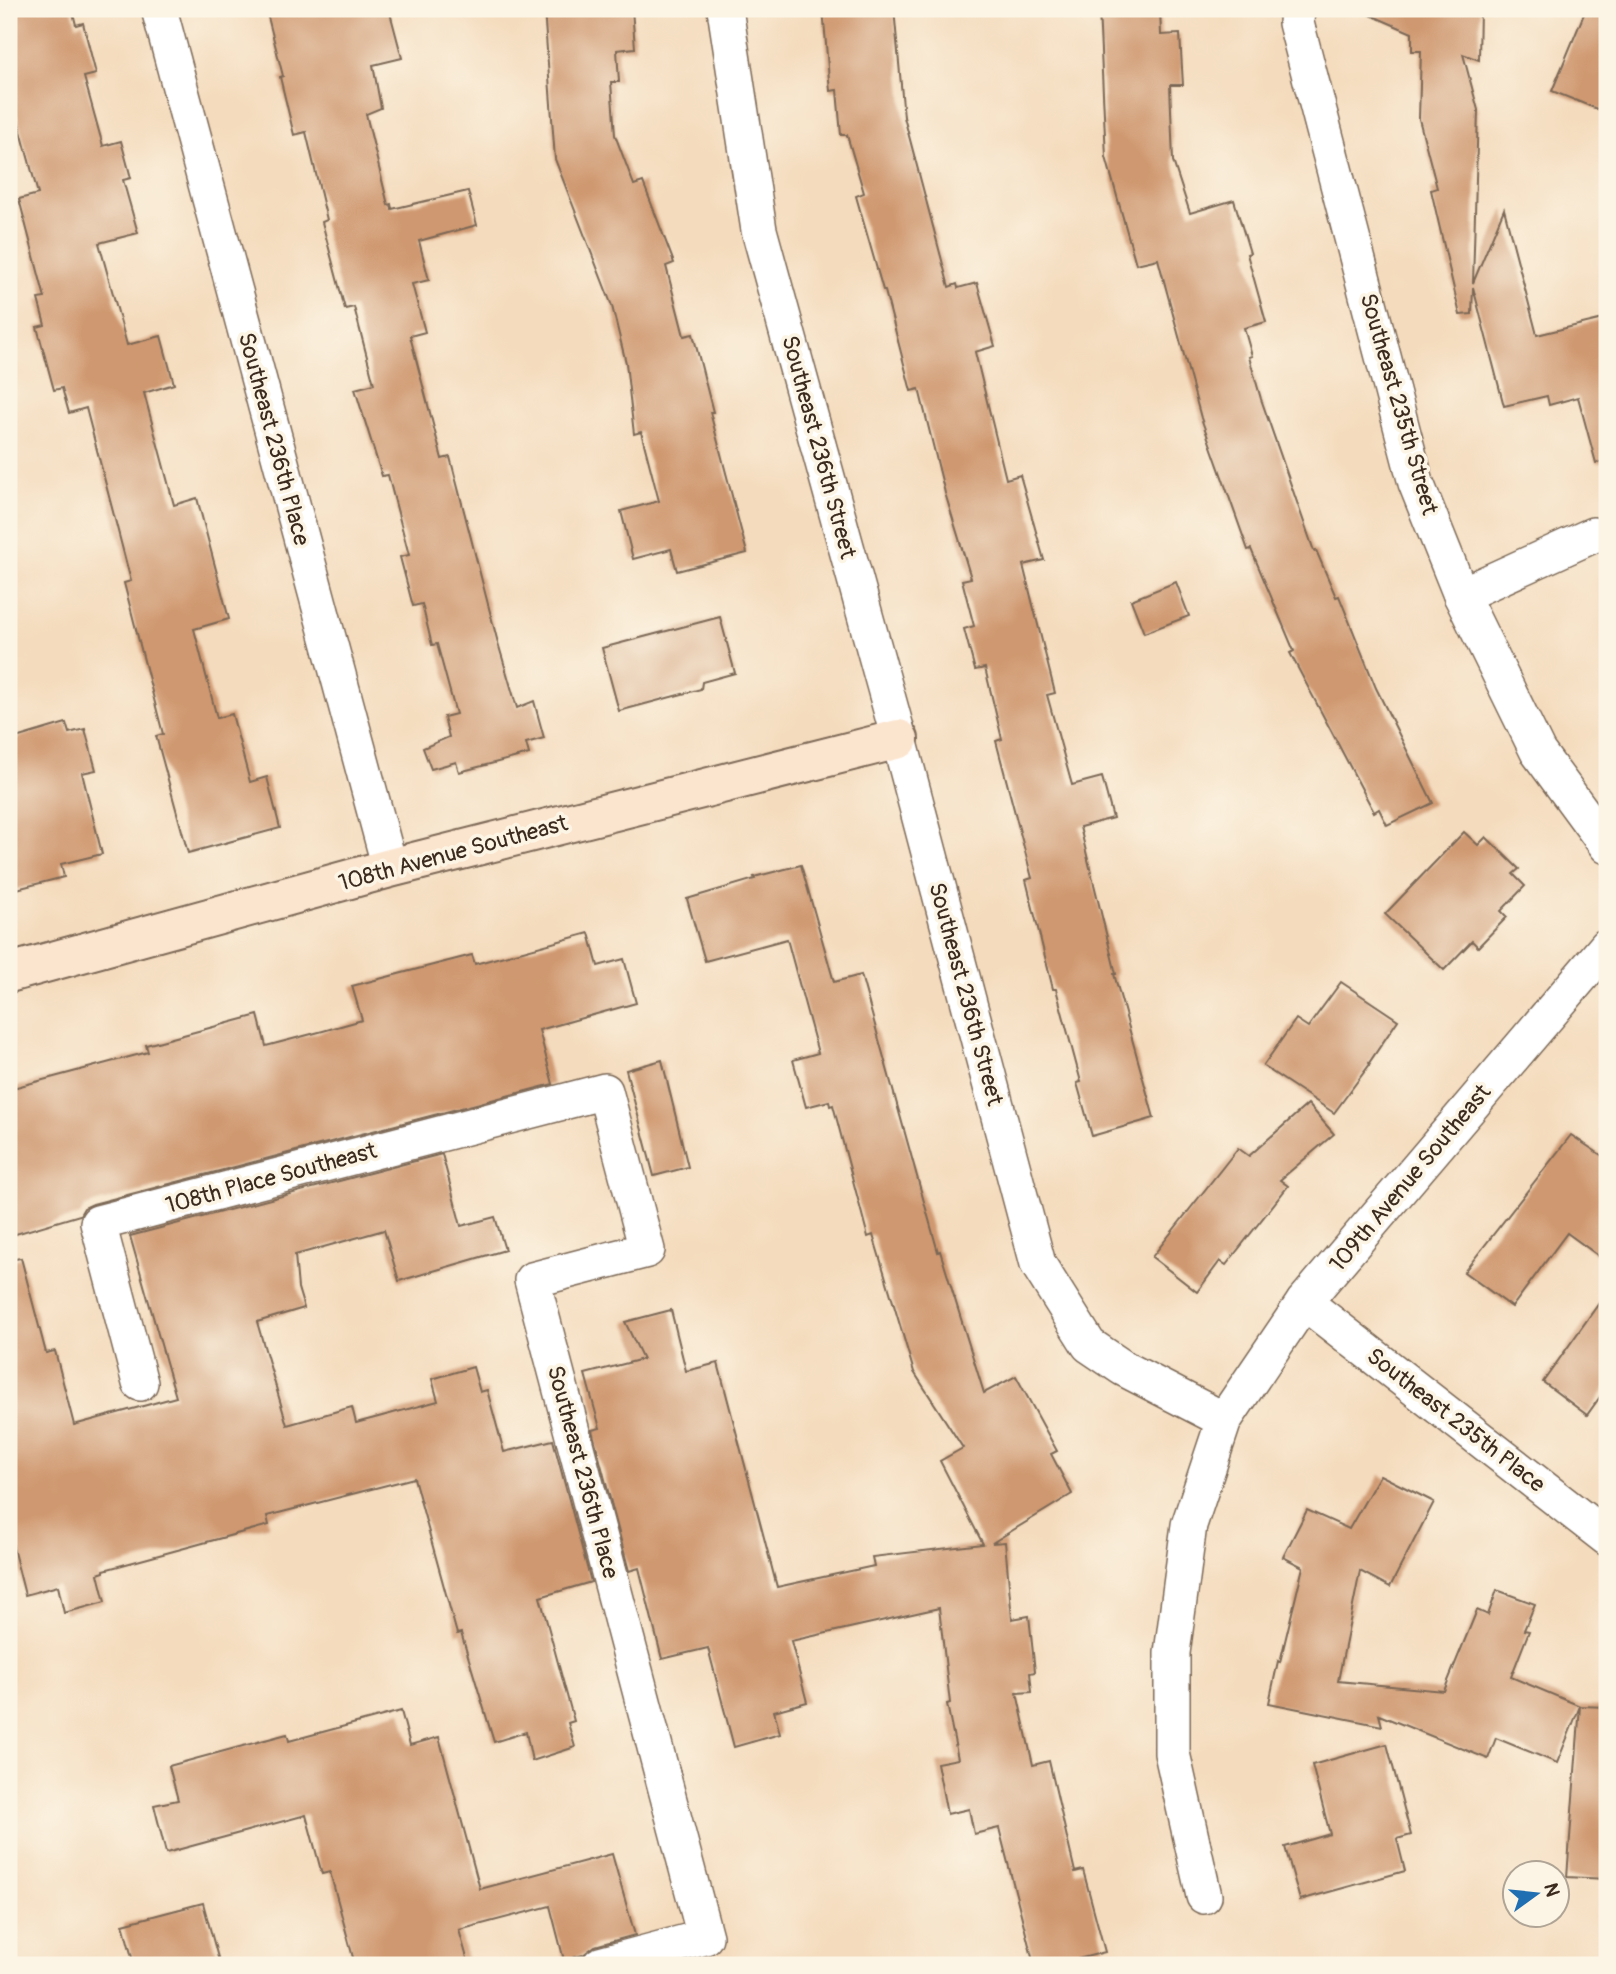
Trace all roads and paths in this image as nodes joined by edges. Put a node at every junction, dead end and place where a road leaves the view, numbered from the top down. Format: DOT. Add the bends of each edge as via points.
graph roads {
  1 [pos="159,9"];
  2 [pos="725,9"];
  3 [pos="1297,9"];
  4 [pos="1593,535"];
  5 [pos="1461,594"];
  6 [pos="899,739"];
  7 [pos="1607,846"];
  8 [pos="390,868"];
  9 [pos="1607,946"];
  10 [pos="9,973"];
  11 [pos="605,1091"];
  12 [pos="1304,1302"];
  13 [pos="140,1383"];
  14 [pos="1224,1420"];
  15 [pos="1607,1538"];
  16 [pos="1204,1896"];
  17 [pos="600,1965"];
  1 -- 8 [label="street, Southeast 236th Place"];
  2 -- 6 [label="street, Southeast 236th Street" via="759,230"];
  3 -- 5 [label="street, Southeast 235th Street" via="1296,23 1416,483"];
  4 -- 5 [label="street"];
  5 -- 7 [label="street, Southeast 235th Street" via="1538,752"];
  6 -- 8 [label="street, 108th Avenue Southeast"];
  6 -- 14 [label="street, Southeast 236th Street" via="1038,1264 1089,1345 1123,1368"];
  8 -- 10 [label="street, 108th Avenue Southeast"];
  9 -- 12 [label="street, 109th Avenue Southeast"];
  11 -- 13 [label="street, 108th Place Southeast" via="98,1223"];
  11 -- 17 [label="street, Southeast 236th Place" via="647,1250 532,1280 705,1937"];
  12 -- 14 [label="street, 109th Avenue Southeast"];
  12 -- 15 [label="street, Southeast 235th Place"];
  14 -- 16 [label="street" via="1189,1525 1172,1653 1172,1753"];
}
